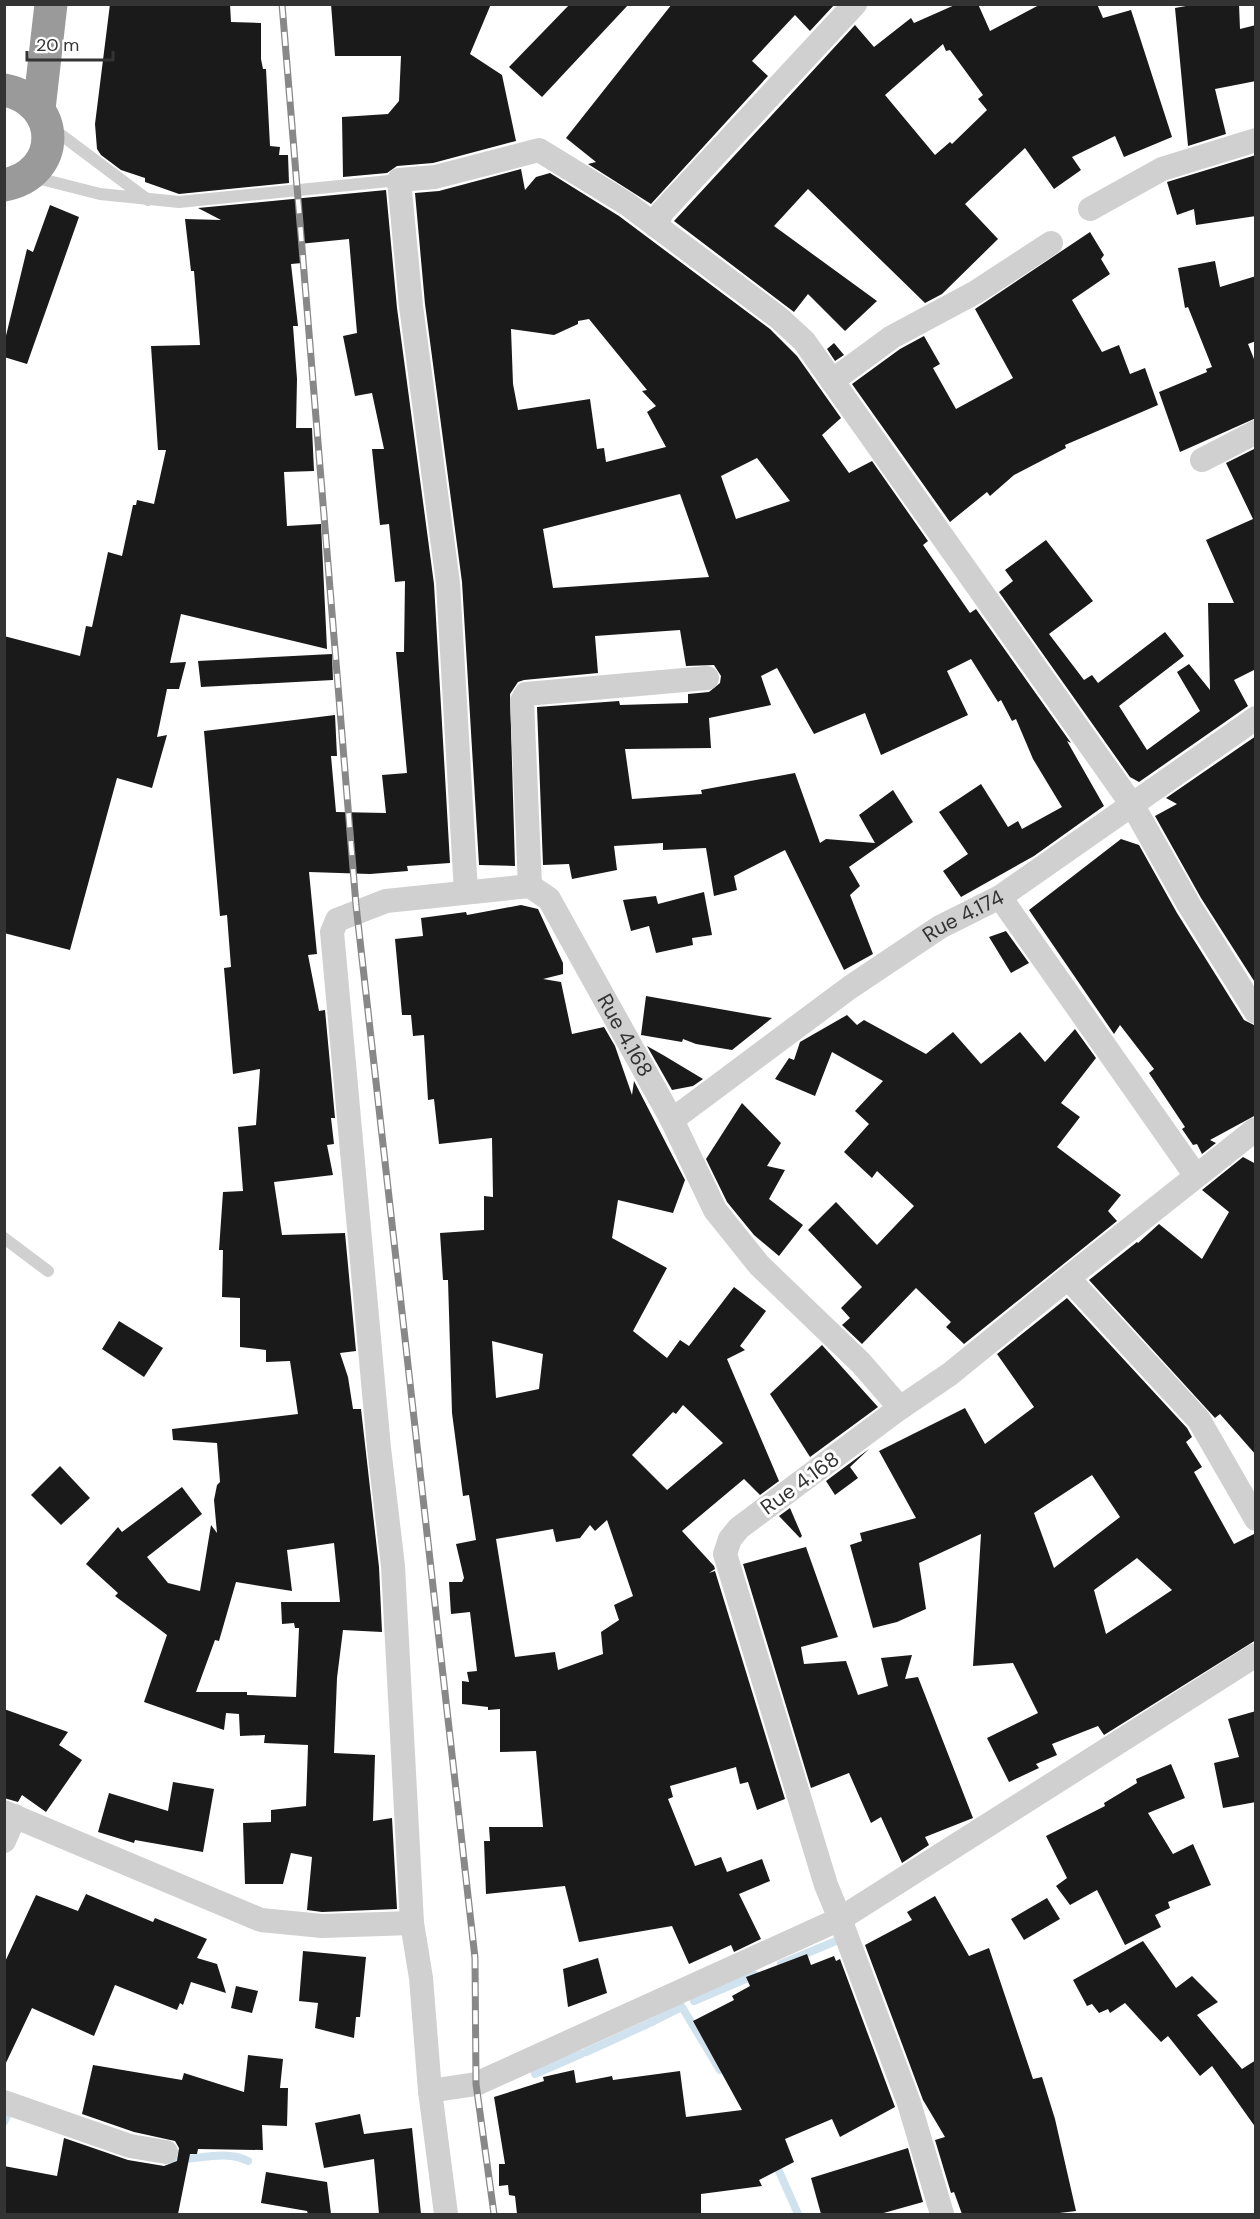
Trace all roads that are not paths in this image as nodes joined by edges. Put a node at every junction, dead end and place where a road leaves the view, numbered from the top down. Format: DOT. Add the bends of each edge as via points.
graph roads {
  1 [pos="51,4"];
  2 [pos="855,4"];
  3 [pos="4,90"];
  4 [pos="43,116"];
  5 [pos="1256,140"];
  6 [pos="17,180"];
  7 [pos="399,180"];
  8 [pos="149,201"];
  9 [pos="1090,208"];
  10 [pos="656,226"];
  11 [pos="1051,243"];
  12 [pos="832,381"];
  13 [pos="1256,432"];
  14 [pos="1202,460"];
  15 [pos="707,678"];
  16 [pos="1256,718"];
  17 [pos="1133,806"];
  18 [pos="530,886"];
  19 [pos="466,892"];
  20 [pos="1000,897"];
  21 [pos="1256,1012"];
  22 [pos="672,1120"];
  23 [pos="1256,1129"];
  24 [pos="1196,1176"];
  25 [pos="4,1238"];
  26 [pos="48,1271"];
  27 [pos="1068,1278"];
  28 [pos="900,1408"];
  29 [pos="1256,1519"];
  30 [pos="1256,1655"];
  31 [pos="10,1814"];
  32 [pos="4,1841"];
  33 [pos="840,1919"];
  34 [pos="412,1923"];
  35 [pos="430,2091"];
  36 [pos="4,2102"];
  37 [pos="166,2152"];
  38 [pos="446,2214"];
  39 [pos="942,2214"];
  1 -- 4 [label="highway"];
  2 -- 10 [label="street" via="662,212"];
  3 -- 4 [label="highway" via="24,96"];
  4 -- 6 [label="highway" via="48,144 42,162"];
  4 -- 8 [label="lane"];
  5 -- 9 [label="street" via="1162,169"];
  6 -- 8 [label="lane"];
  7 -- 8 [label="lane" via="179,202"];
  7 -- 10 [label="street" via="435,177 539,150"];
  7 -- 19 [label="street" via="411,306 448,584"];
  10 -- 12 [label="street" via="792,329"];
  11 -- 12 [label="street" via="976,292 891,337"];
  12 -- 17 [label="street"];
  13 -- 14 [label="street"];
  15 -- 18 [label="street" via="526,694 522,701"];
  16 -- 17 [label="street, Rue 4.174"];
  17 -- 20 [label="street, Rue 4.174"];
  17 -- 21 [label="street"];
  18 -- 19 [label="street"];
  18 -- 22 [label="street, Rue 4.168" via="549,900"];
  19 -- 34 [label="street" via="386,901 338,920 332,932 393,1566"];
  20 -- 22 [label="street, Rue 4.174" via="940,927 849,988"];
  20 -- 24 [label="street"];
  22 -- 28 [label="street, Rue 4.168" via="722,1219 759,1265 861,1364"];
  23 -- 24 [label="street"];
  24 -- 27 [label="street"];
  25 -- 26 [label="lane"];
  27 -- 28 [label="street" via="950,1374"];
  27 -- 29 [label="street" via="1199,1420"];
  28 -- 33 [label="street, Rue 4.168" via="740,1527 729,1539 724,1554 826,1885"];
  30 -- 33 [label="street"];
  31 -- 32 [label="street"];
  31 -- 34 [label="street" via="261,1920 322,1926"];
  33 -- 35 [label="street" via="476,2084"];
  33 -- 39 [label="street, Rue 4.168" via="909,2103"];
  34 -- 35 [label="street" via="421,1978"];
  35 -- 38 [label="street"];
  36 -- 37 [label="street" via="130,2146"];
}
